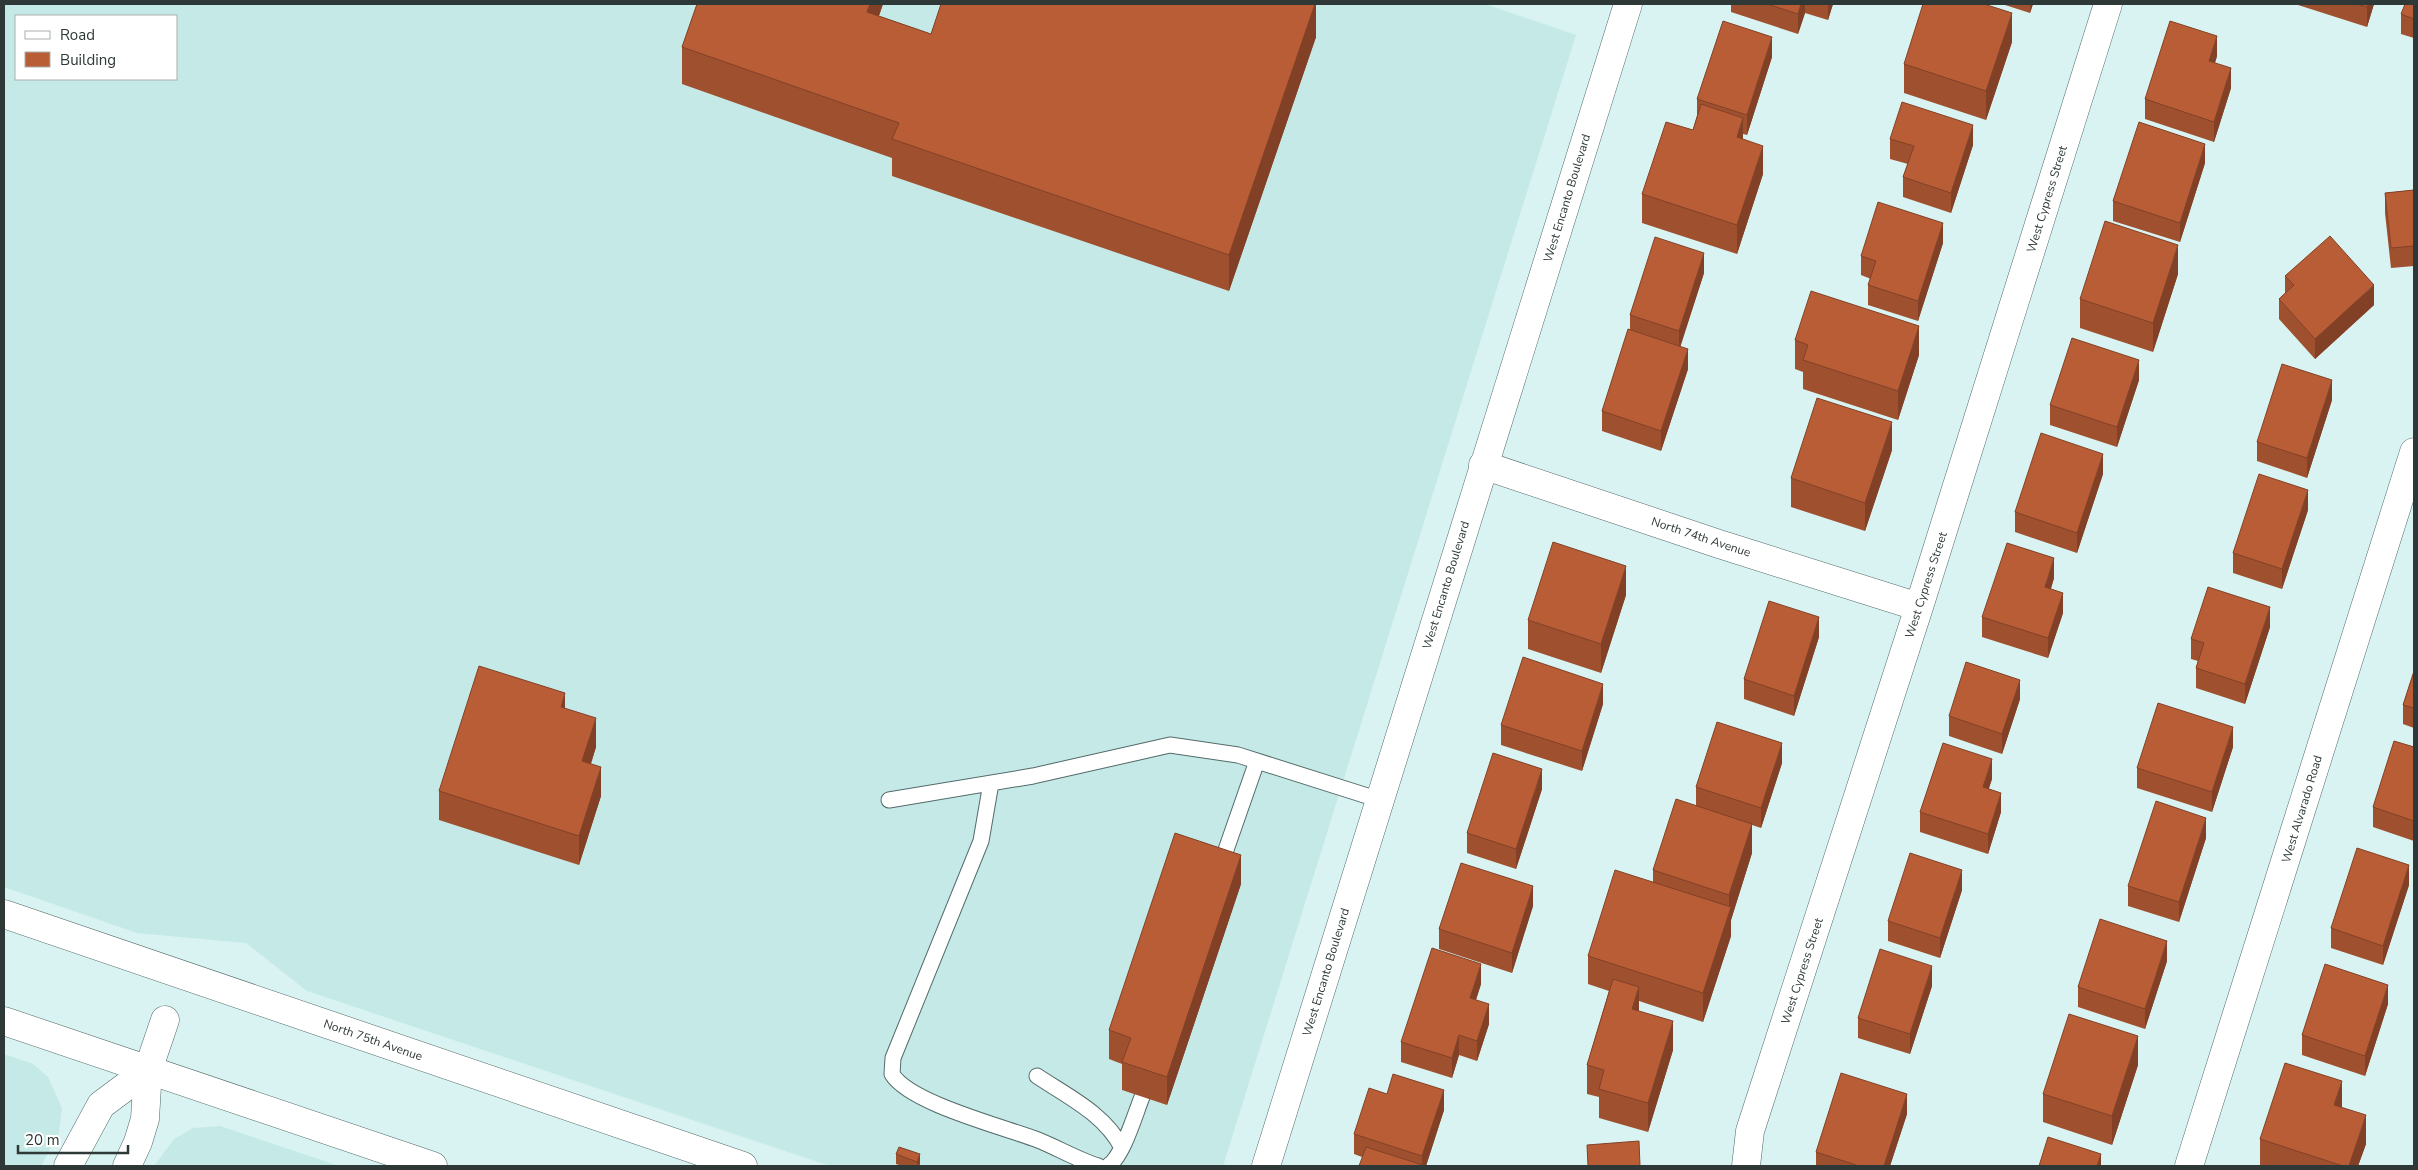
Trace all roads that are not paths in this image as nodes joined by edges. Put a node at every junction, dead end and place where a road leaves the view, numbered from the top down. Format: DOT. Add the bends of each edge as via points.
graph roads {
  1 [pos="1628,4"];
  2 [pos="2108,4"];
  3 [pos="2414,452"];
  4 [pos="1484,465"];
  5 [pos="1919,607"];
  6 [pos="1257,761"];
  7 [pos="991,782"];
  8 [pos="889,800"];
  9 [pos="1380,800"];
  10 [pos="1218,876"];
  11 [pos="4,914"];
  12 [pos="165,1020"];
  13 [pos="4,1021"];
  14 [pos="148,1070"];
  15 [pos="1037,1076"];
  16 [pos="1142,1097"];
  17 [pos="1122,1148"];
  18 [pos="68,1166"];
  19 [pos="127,1166"];
  20 [pos="433,1166"];
  21 [pos="743,1166"];
  22 [pos="1098,1166"];
  23 [pos="1108,1166"];
  24 [pos="1266,1166"];
  25 [pos="1746,1166"];
  26 [pos="2189,1166"];
  1 -- 4 [label="street, West Encanto Boulevard"];
  2 -- 5 [label="street, West Cypress Street"];
  3 -- 26 [label="street, West Alvarado Road"];
  4 -- 5 [label="street, North 74th Avenue"];
  4 -- 9 [label="street, West Encanto Boulevard"];
  5 -- 25 [label="street, West Cypress Street" via="1750,1131"];
  6 -- 7 [label="lane" via="1238,755 1170,746"];
  6 -- 9 [label="lane"];
  6 -- 10 [label="lane"];
  7 -- 8 [label="lane"];
  7 -- 22 [label="lane" via="981,841 893,1058 892,1074 904,1088 927,1100 1038,1140"];
  9 -- 24 [label="street, West Encanto Boulevard"];
  11 -- 21 [label="street, North 75th Avenue"];
  12 -- 14 [label="street"];
  13 -- 14 [label="street"];
  14 -- 18 [label="street" via="101,1105"];
  14 -- 19 [label="street" via="145,1119"];
  14 -- 20 [label="street"];
  15 -- 17 [label="lane" via="1091,1111 1114,1132"];
  16 -- 17 [label="lane"];
  17 -- 23 [label="lane"];
}
